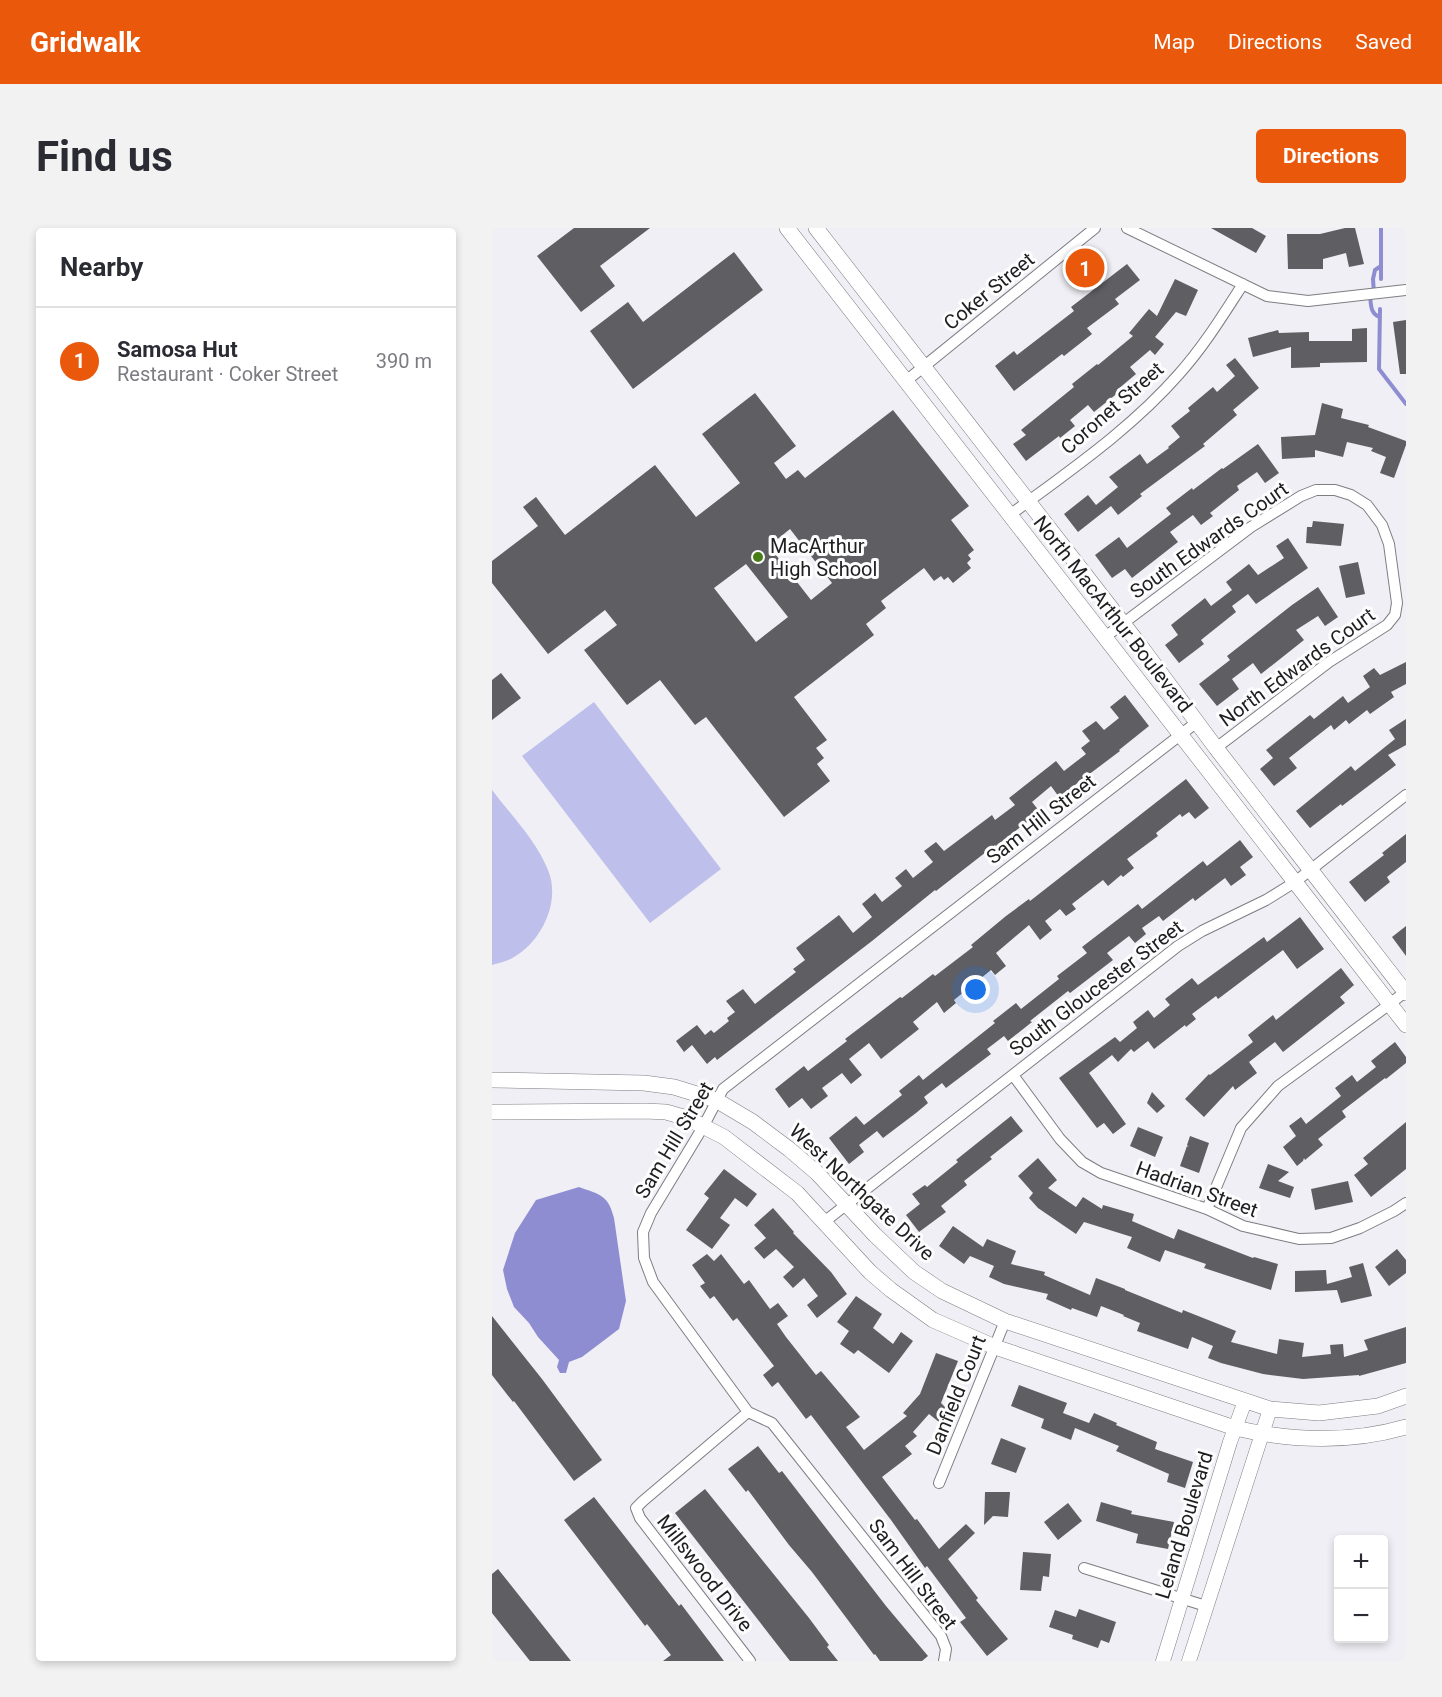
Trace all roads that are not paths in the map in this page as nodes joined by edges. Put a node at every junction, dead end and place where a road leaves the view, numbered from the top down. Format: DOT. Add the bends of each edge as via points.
graph roads {
  1 [pos="787,228"];
  2 [pos="816,228"];
  3 [pos="1095,228"];
  4 [pos="1127,228"];
  5 [pos="858,282"];
  6 [pos="1243,284"];
  7 [pos="1406,290"];
  8 [pos="841,296"];
  9 [pos="924,367"];
  10 [pos="906,381"];
  11 [pos="1028,501"];
  12 [pos="1371,509"];
  13 [pos="1010,515"];
  14 [pos="1123,624"];
  15 [pos="1105,637"];
  16 [pos="1197,722"];
  17 [pos="1180,734"];
  18 [pos="1216,748"];
  19 [pos="1406,795"];
  20 [pos="1311,870"];
  21 [pos="1295,882"];
  22 [pos="1406,992"];
  23 [pos="1390,1004"];
  24 [pos="1406,1025"];
  25 [pos="1012,1075"];
  26 [pos="492,1080"];
  27 [pos="716,1100"];
  28 [pos="492,1112"];
  29 [pos="703,1127"];
  30 [pos="1406,1203"];
  31 [pos="847,1205"];
  32 [pos="1207,1209"];
  33 [pos="824,1222"];
  34 [pos="1005,1321"];
  35 [pos="995,1347"];
  36 [pos="1406,1396"];
  37 [pos="1245,1401"];
  38 [pos="1270,1409"];
  39 [pos="748,1412"];
  40 [pos="1406,1426"];
  41 [pos="1235,1428"];
  42 [pos="1261,1434"];
  43 [pos="939,1483"];
  44 [pos="1084,1568"];
  45 [pos="1182,1598"];
  46 [pos="1206,1606"];
  47 [pos="750,1661"];
  48 [pos="944,1661"];
  49 [pos="1163,1661"];
  50 [pos="1189,1661"];
  1 -- 8 [label="main road, North MacArthur Boulevard"];
  2 -- 5 [label="main road, North MacArthur Boulevard"];
  3 -- 9 [label="street, Coker Street"];
  4 -- 6 [label="street"];
  5 -- 8 [label="main road"];
  5 -- 9 [label="main road, North MacArthur Boulevard"];
  6 -- 7 [label="street" via="1267,296 1308,302"];
  6 -- 11 [label="street, Coronet Street" via="1202,347 1166,388 1108,440"];
  8 -- 10 [label="main road, North MacArthur Boulevard"];
  9 -- 10 [label="street, Coker Street"];
  9 -- 11 [label="main road, North MacArthur Boulevard"];
  10 -- 13 [label="main road, North MacArthur Boulevard"];
  11 -- 13 [label="street, Coronet Street"];
  11 -- 14 [label="main road, North MacArthur Boulevard"];
  12 -- 14 [label="street, South Edwards Court" via="1340,491 1309,492 1251,527"];
  12 -- 18 [label="street, North Edwards Court" via="1389,544 1397,603 1393,618"];
  13 -- 15 [label="main road, North MacArthur Boulevard"];
  14 -- 15 [label="street, South Edwards Court"];
  14 -- 16 [label="main road, North MacArthur Boulevard"];
  15 -- 17 [label="main road, North MacArthur Boulevard"];
  16 -- 17 [label="street, Sam Hill Street"];
  16 -- 18 [label="main road, North MacArthur Boulevard"];
  17 -- 21 [label="main road, North MacArthur Boulevard"];
  17 -- 27 [label="street, Sam Hill Street" via="723,1089"];
  18 -- 20 [label="main road, North MacArthur Boulevard"];
  19 -- 20 [label="street, South Gloucester Street"];
  20 -- 21 [label="street, South Gloucester Street"];
  20 -- 22 [label="main road, North MacArthur Boulevard"];
  21 -- 23 [label="main road, North MacArthur Boulevard"];
  21 -- 25 [label="street, South Gloucester Street" via="1178,946"];
  22 -- 23 [label="street"];
  23 -- 24 [label="main road, North MacArthur Boulevard"];
  23 -- 32 [label="street" via="1270,1094 1241,1128"];
  25 -- 31 [label="street, South Gloucester Street"];
  25 -- 32 [label="street, Hadrian Street" via="1082,1162 1101,1173"];
  26 -- 27 [label="main road, West Northgate Drive" via="644,1083 674,1087"];
  27 -- 29 [label="street, Sam Hill Street"];
  27 -- 31 [label="main road, West Northgate Drive" via="789,1149"];
  28 -- 29 [label="main road" via="666,1112"];
  29 -- 33 [label="main road" via="724,1137 797,1193"];
  29 -- 39 [label="street, Sam Hill Street" via="651,1213 643,1232 644,1258 653,1282"];
  30 -- 32 [label="street, Hadrian Street" via="1360,1228 1331,1238 1299,1239 1243,1226"];
  31 -- 33 [label="street, South Gloucester Street"];
  31 -- 34 [label="main road, West Northgate Drive" via="914,1272 942,1291"];
  33 -- 35 [label="main road" via="870,1272 898,1295 933,1320"];
  34 -- 35 [label="street, Danfield Court"];
  34 -- 37 [label="main road, West Northgate Drive"];
  35 -- 41 [label="main road"];
  35 -- 43 [label="street, Danfield Court"];
  36 -- 38 [label="main road, West Northgate Drive" via="1378,1406 1319,1413"];
  37 -- 38 [label="main road, West Northgate Drive"];
  37 -- 41 [label="street, Leland Boulevard"];
  38 -- 42 [label="street"];
  39 -- 47 [label="street, Millswood Drive" via="636,1508"];
  39 -- 48 [label="street, Sam Hill Street" via="772,1423 868,1543 941,1636 946,1649"];
  40 -- 42 [label="main road" via="1327,1439"];
  41 -- 42 [label="main road"];
  41 -- 45 [label="street, Leland Boulevard"];
  42 -- 46 [label="street"];
  44 -- 45 [label="street"];
  45 -- 46 [label="street"];
  45 -- 49 [label="street, Leland Boulevard"];
  46 -- 50 [label="street"];
}
